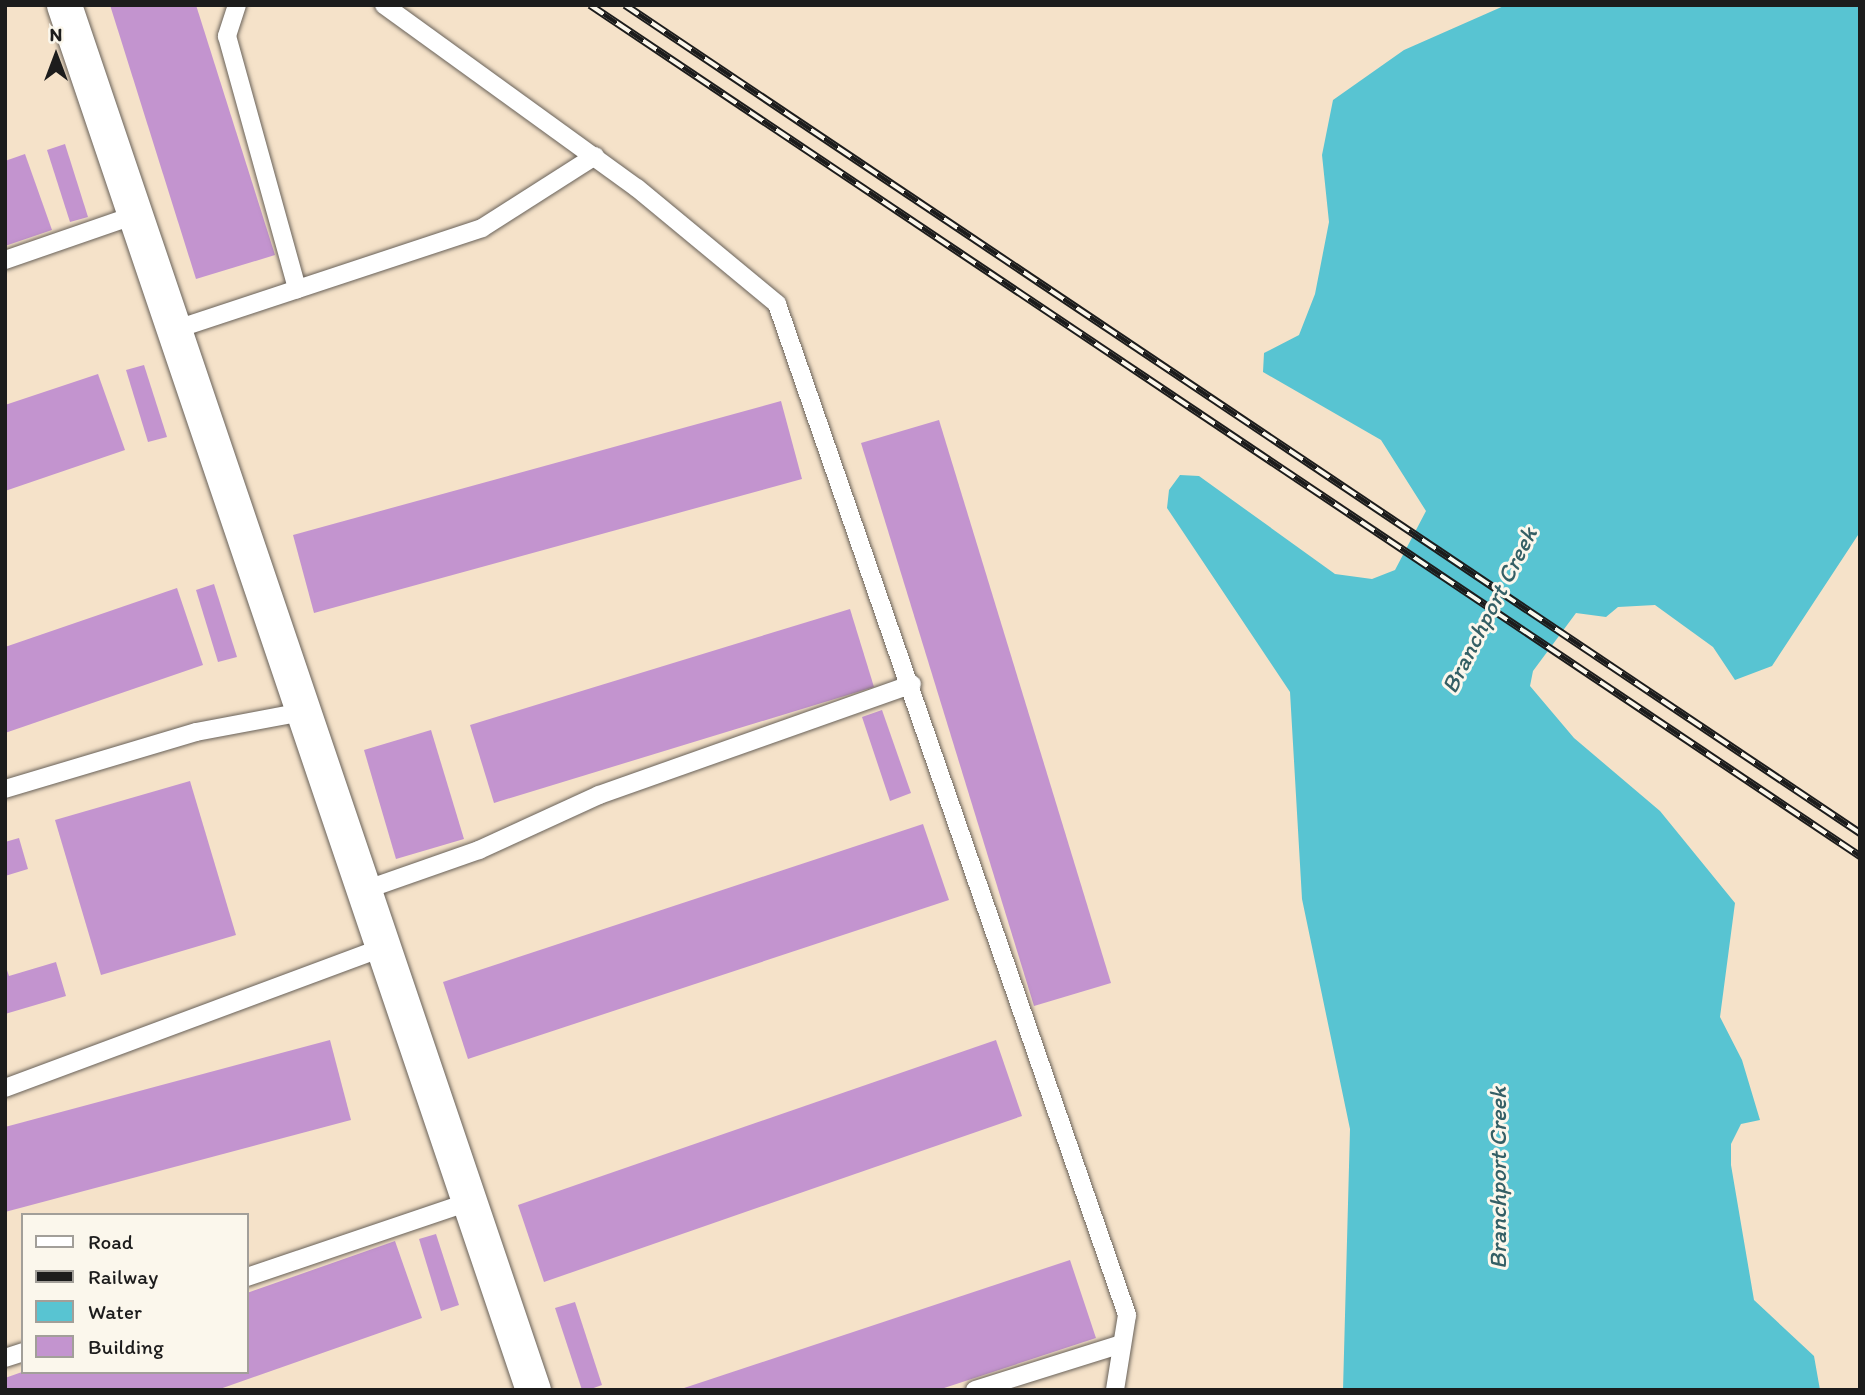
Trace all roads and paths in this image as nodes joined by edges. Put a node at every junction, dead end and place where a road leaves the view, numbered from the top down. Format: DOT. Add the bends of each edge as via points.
graph roads {
  1 [pos="64,5"];
  2 [pos="237,5"];
  3 [pos="384,5"];
  4 [pos="595,156"];
  5 [pos="138,214"];
  6 [pos="5,260"];
  7 [pos="298,289"];
  8 [pos="177,329"];
  9 [pos="912,684"];
  10 [pos="303,712"];
  11 [pos="5,789"];
  12 [pos="362,891"];
  13 [pos="382,948"];
  14 [pos="5,1088"];
  15 [pos="469,1202"];
  16 [pos="248,1277"];
  17 [pos="1122,1344"];
  18 [pos="533,1390"];
  19 [pos="975,1390"];
  20 [pos="1115,1390"];
  1 -- 5 [label="street"];
  2 -- 7 [label="lane" via="227,36"];
  3 -- 4 [label="lane"];
  4 -- 7 [label="lane" via="482,228"];
  4 -- 9 [label="lane" via="778,304"];
  5 -- 6 [label="lane"];
  5 -- 8 [label="street"];
  7 -- 8 [label="lane"];
  8 -- 10 [label="street"];
  9 -- 12 [label="lane" via="599,795 479,850"];
  9 -- 17 [label="lane" via="1127,1315"];
  10 -- 11 [label="lane" via="196,732"];
  10 -- 12 [label="street"];
  12 -- 13 [label="street"];
  13 -- 14 [label="lane"];
  13 -- 15 [label="street"];
  15 -- 16 [label="lane"];
  15 -- 18 [label="street"];
  17 -- 19 [label="lane"];
  17 -- 20 [label="lane"];
}
